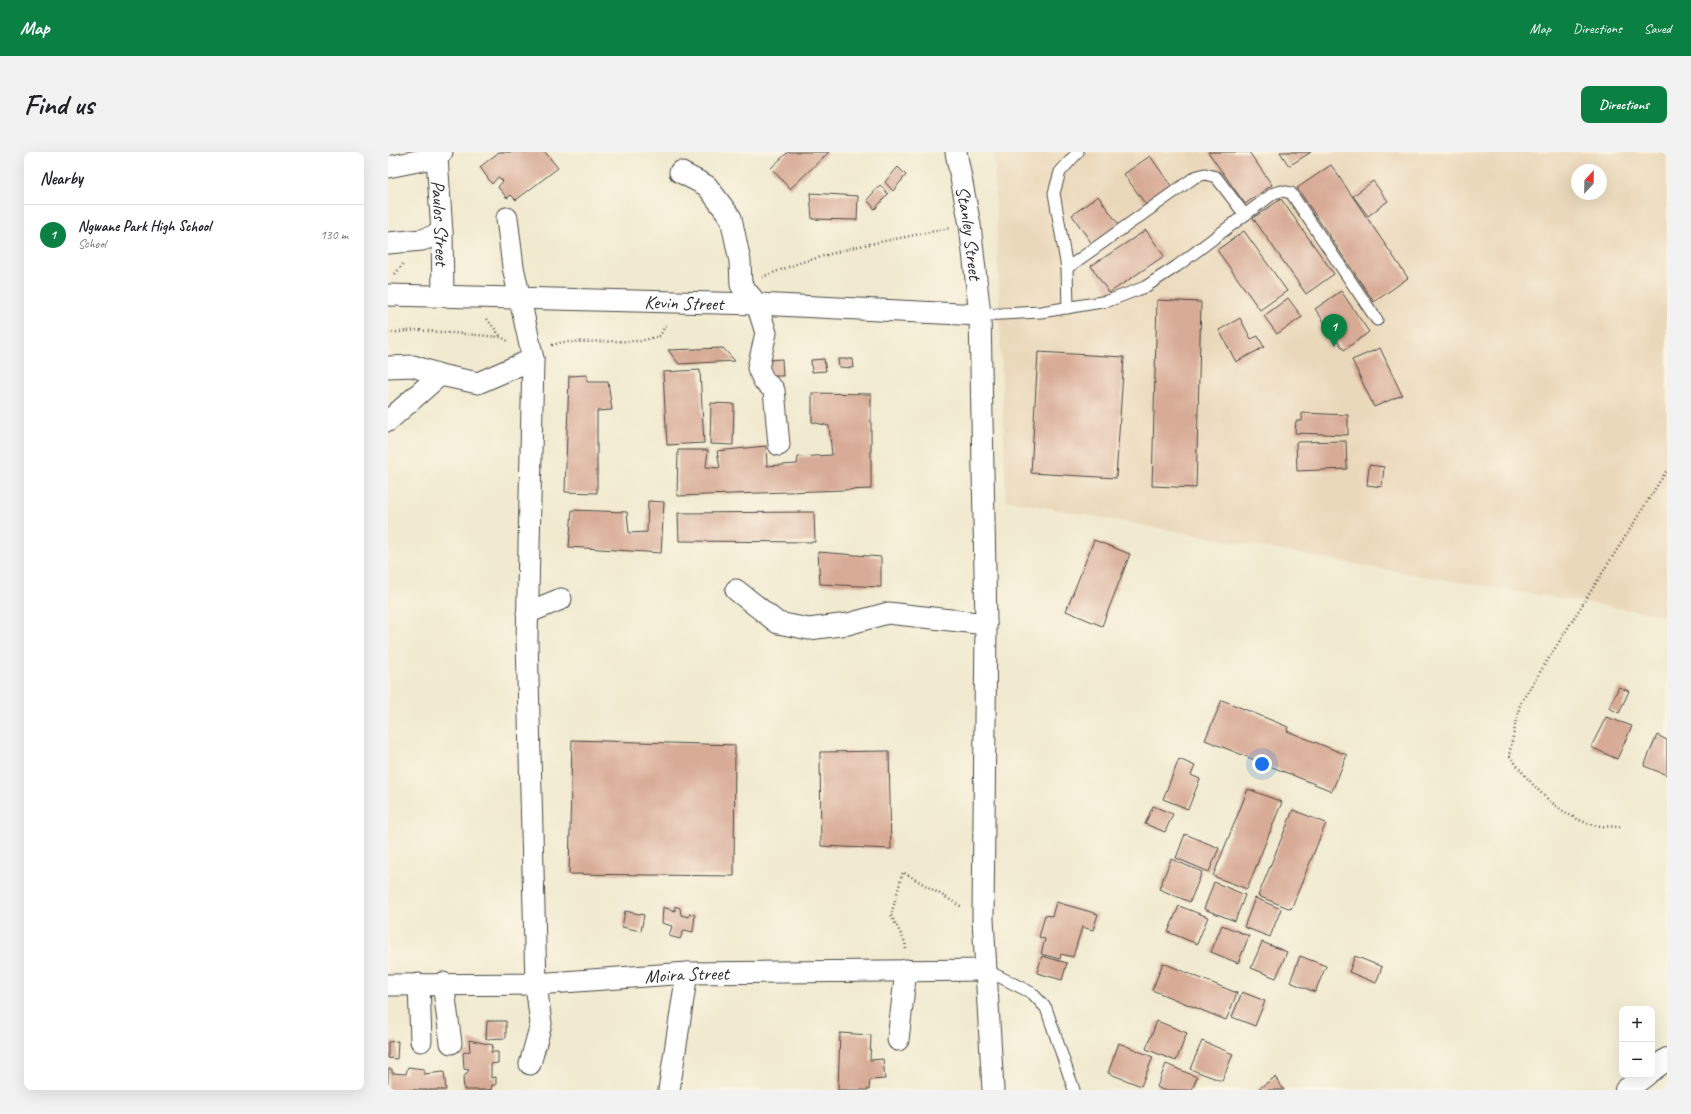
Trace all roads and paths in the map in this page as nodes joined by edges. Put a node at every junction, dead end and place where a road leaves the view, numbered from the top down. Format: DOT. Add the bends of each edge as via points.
graph roads {
  1 [pos="956,152"];
  2 [pos="1078,152"];
  3 [pos="438,154"];
  4 [pos="388,168"];
  5 [pos="680,172"];
  6 [pos="1245,214"];
  7 [pos="508,218"];
  8 [pos="970,225"];
  9 [pos="442,233"];
  10 [pos="388,243"];
  11 [pos="1067,268"];
  12 [pos="741,285"];
  13 [pos="388,295"];
  14 [pos="443,295"];
  15 [pos="519,298"];
  16 [pos="675,303"];
  17 [pos="757,304"];
  18 [pos="1068,308"];
  19 [pos="980,315"];
  20 [pos="1377,320"];
  21 [pos="388,333"];
  22 [pos="533,359"];
  23 [pos="388,367"];
  24 [pos="440,375"];
  25 [pos="388,421"];
  26 [pos="779,445"];
  27 [pos="1667,470"];
  28 [pos="736,590"];
  29 [pos="561,599"];
  30 [pos="528,613"];
  31 [pos="986,624"];
  32 [pos="1620,827"];
  33 [pos="983,919"];
  34 [pos="906,970"];
  35 [pos="986,970"];
  36 [pos="687,973"];
  37 [pos="443,983"];
  38 [pos="419,984"];
  39 [pos="536,984"];
  40 [pos="388,985"];
  41 [pos="421,1040"];
  42 [pos="898,1040"];
  43 [pos="451,1043"];
  44 [pos="1667,1059"];
  45 [pos="530,1064"];
  46 [pos="1655,1068"];
  47 [pos="1642,1078"];
  48 [pos="670,1090"];
  49 [pos="993,1090"];
  50 [pos="1074,1090"];
  51 [pos="1626,1090"];
  1 -- 8 [label="street, Stanley Street"];
  2 -- 11 [label="lane" via="1060,172 1054,193"];
  3 -- 4 [label="street"];
  3 -- 9 [label="street, Paulos Street"];
  5 -- 12 [label="street" via="707,186 731,218 740,261"];
  6 -- 11 [label="lane" via="1216,177 1205,174 1195,177"];
  6 -- 18 [label="lane" via="1145,287 1108,301"];
  6 -- 20 [label="lane" via="1274,193 1291,193"];
  7 -- 15 [label="street"];
  8 -- 12 [label="path" via="855,247 799,263"];
  8 -- 19 [label="street, Stanley Street"];
  9 -- 10 [label="street" via="422,240"];
  9 -- 14 [label="street, Paulos Street"];
  11 -- 18 [label="lane"];
  12 -- 17 [label="street"];
  13 -- 14 [label="street, Kevin Street"];
  14 -- 15 [label="street, Kevin Street"];
  15 -- 16 [label="street, Kevin Street"];
  15 -- 22 [label="street"];
  16 -- 17 [label="street, Kevin Street"];
  16 -- 22 [label="path" via="660,336 640,341 563,342 546,346"];
  17 -- 19 [label="street, Kevin Street"];
  17 -- 26 [label="street" via="766,333 758,368 764,381 774,390"];
  18 -- 19 [label="lane"];
  19 -- 31 [label="street, Stanley Street"];
  21 -- 22 [label="path" via="417,330 501,337"];
  22 -- 24 [label="street" via="478,383"];
  22 -- 30 [label="street"];
  23 -- 24 [label="street" via="413,366"];
  24 -- 25 [label="street"];
  27 -- 32 [label="path" via="1520,704 1509,755 1530,782 1561,810 1590,824"];
  28 -- 31 [label="street" via="778,623 809,629 848,624 888,613"];
  29 -- 30 [label="street"];
  30 -- 39 [label="street"];
  31 -- 33 [label="street, Stanley Street"];
  33 -- 34 [label="path" via="903,872 891,915 905,942"];
  33 -- 35 [label="street, Stanley Street"];
  34 -- 35 [label="street, Moira Street"];
  34 -- 36 [label="street, Moira Street"];
  34 -- 42 [label="street"];
  35 -- 49 [label="street, Stanley Street"];
  35 -- 50 [label="lane" via="1032,994 1046,1008"];
  36 -- 39 [label="street, Moira Street"];
  36 -- 48 [label="street"];
  37 -- 38 [label="street, Moira Street"];
  37 -- 39 [label="street, Moira Street"];
  37 -- 43 [label="street"];
  38 -- 40 [label="street, Moira Street"];
  38 -- 41 [label="street"];
  39 -- 45 [label="street" via="541,1024"];
  44 -- 46 [label="street"];
  47 -- 51 [label="street"];
}
